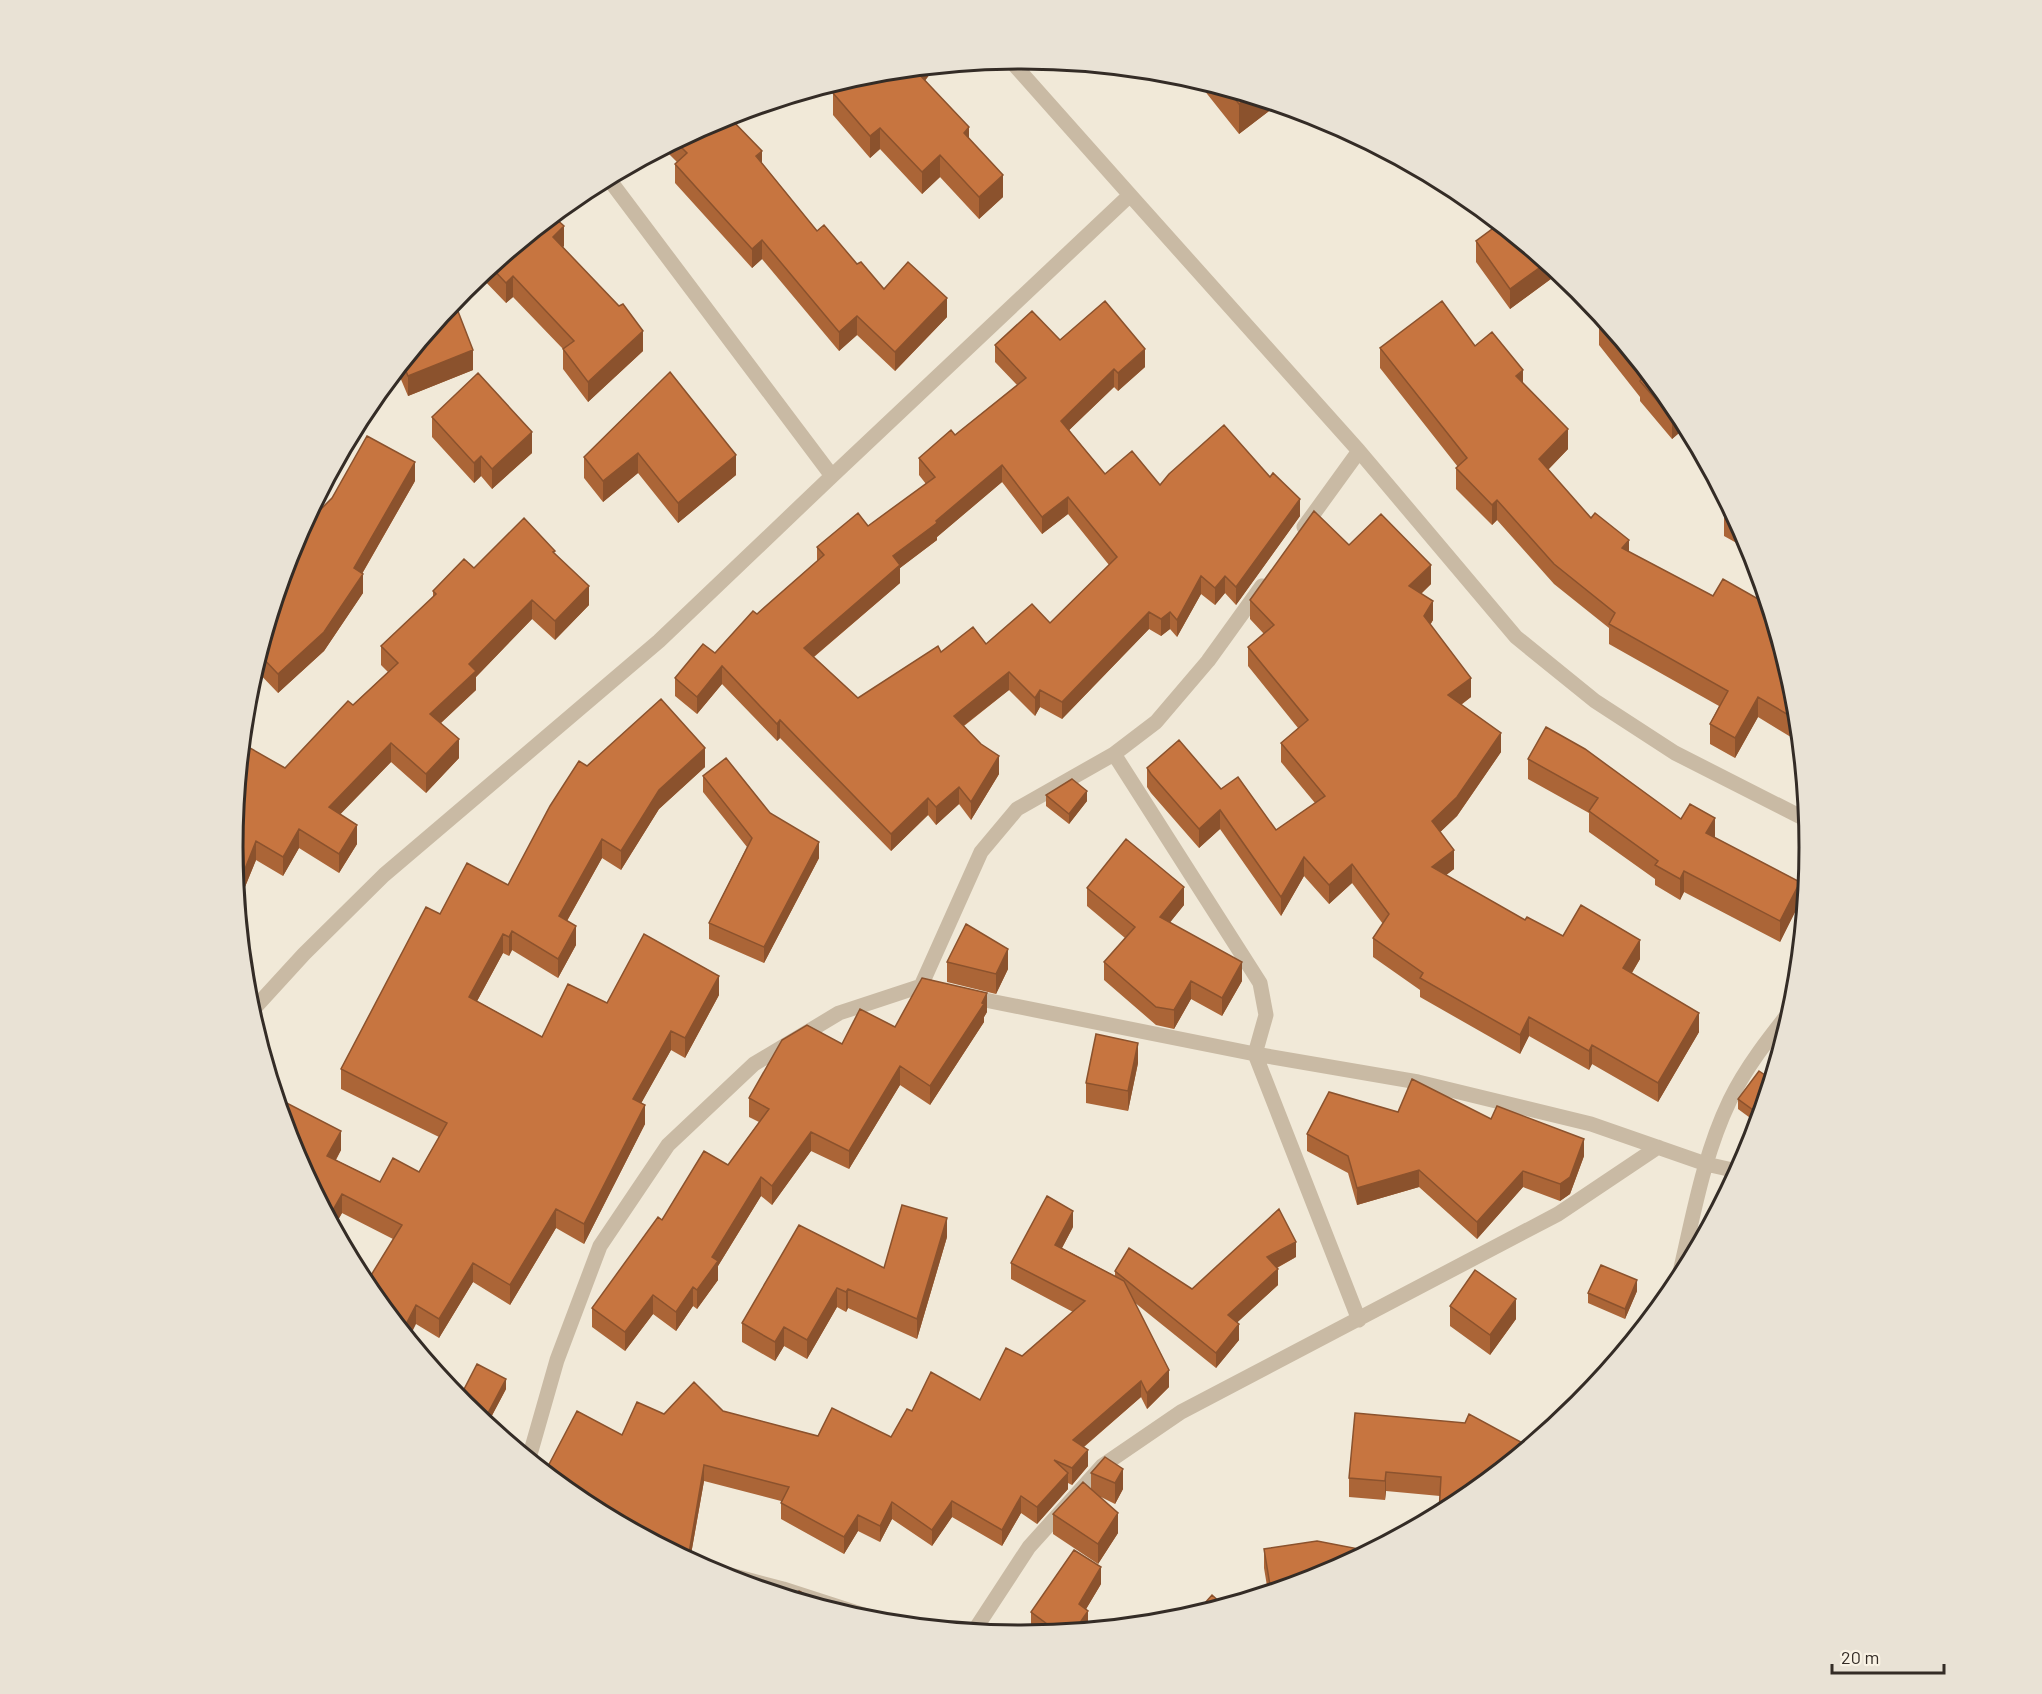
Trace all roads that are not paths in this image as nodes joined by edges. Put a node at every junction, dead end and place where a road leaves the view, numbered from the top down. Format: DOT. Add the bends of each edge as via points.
graph roads {
  1 [pos="1018,69"];
  2 [pos="613,185"];
  3 [pos="1130,195"];
  4 [pos="1359,451"];
  5 [pos="832,476"];
  6 [pos="1297,537"];
  7 [pos="1270,575"];
  8 [pos="1114,754"];
  9 [pos="1798,815"];
  10 [pos="921,986"];
  11 [pos="259,1003"];
  12 [pos="1777,1029"];
  13 [pos="1255,1054"];
  14 [pos="1658,1148"];
  15 [pos="1706,1164"];
  16 [pos="1729,1170"];
  17 [pos="1685,1252"];
  18 [pos="1359,1320"];
  19 [pos="531,1451"];
  20 [pos="979,1623"];
  1 -- 3 [label="street"];
  2 -- 5 [label="street"];
  3 -- 4 [label="street"];
  3 -- 5 [label="street"];
  4 -- 6 [label="street"];
  4 -- 9 [label="street" via="1516,637 1595,701 1675,753"];
  5 -- 11 [label="street" via="658,641 384,875"];
  7 -- 8 [label="street" via="1208,661 1156,722"];
  8 -- 10 [label="street" via="1017,809 981,852"];
  8 -- 13 [label="street" via="1260,983 1266,1015"];
  10 -- 13 [label="street" via="1018,1009"];
  10 -- 19 [label="street" via="839,1013 754,1064 668,1145 600,1246 557,1359"];
  12 -- 15 [label="street" via="1730,1100"];
  13 -- 14 [label="street" via="1418,1082 1591,1124"];
  13 -- 18 [label="street"];
  14 -- 15 [label="street"];
  14 -- 18 [label="street" via="1558,1214"];
  15 -- 16 [label="street"];
  15 -- 17 [label="street"];
  18 -- 20 [label="street" via="1181,1412 1102,1466 1029,1547"];
}
